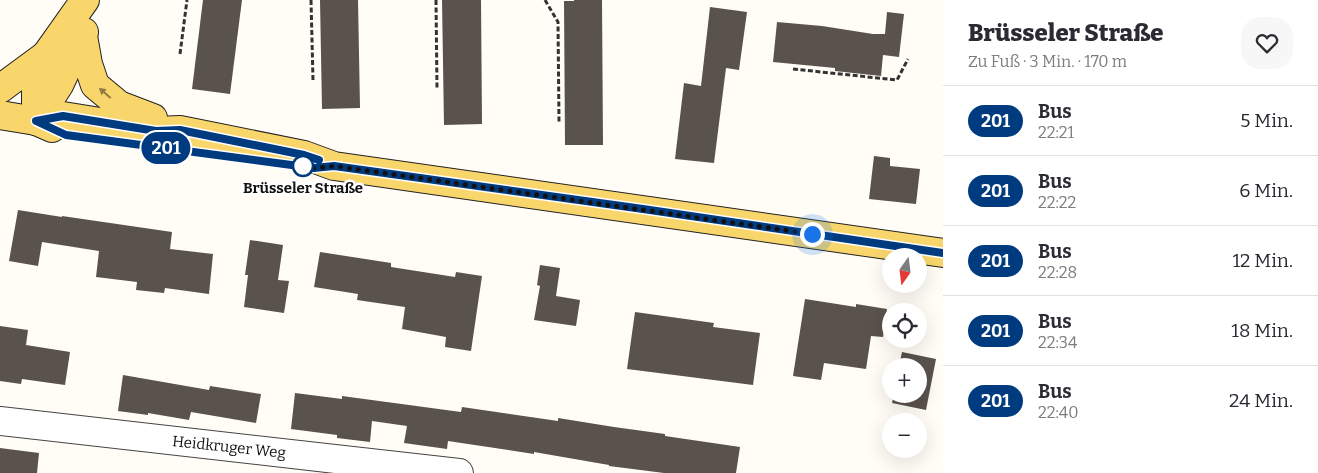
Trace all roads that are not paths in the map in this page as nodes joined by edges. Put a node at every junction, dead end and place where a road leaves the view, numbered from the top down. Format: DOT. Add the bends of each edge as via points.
graph roads {
  1 [pos="85,0"];
  2 [pos="94,0"];
  3 [pos="83,36"];
  4 [pos="46,55"];
  5 [pos="0,89"];
  6 [pos="0,116"];
  7 [pos="36,121"];
  8 [pos="180,130"];
  9 [pos="334,166"];
  10 [pos="943,253"];
  11 [pos="0,421"];
  12 [pos="317,465"];
  13 [pos="459,473"];
  1 -- 4 [label="main road"];
  2 -- 3 [label="main road"];
  3 -- 7 [label="main road" via="59,85"];
  8 -- 3 [label="main road, one-way" via="119,106 95,84"];
  4 -- 5 [label="main road"];
  4 -- 7 [label="main road" via="36,81"];
  6 -- 7 [label="main road"];
  7 -- 8 [label="main road" via="63,116 156,131"];
  7 -- 9 [label="main road" via="66,135 314,168"];
  8 -- 9 [label="main road" via="304,155"];
  9 -- 10 [label="main road"];
  11 -- 12 [label="street, Heidkruger Weg"];
  12 -- 13 [label="street, Heidkruger Weg"];
}
